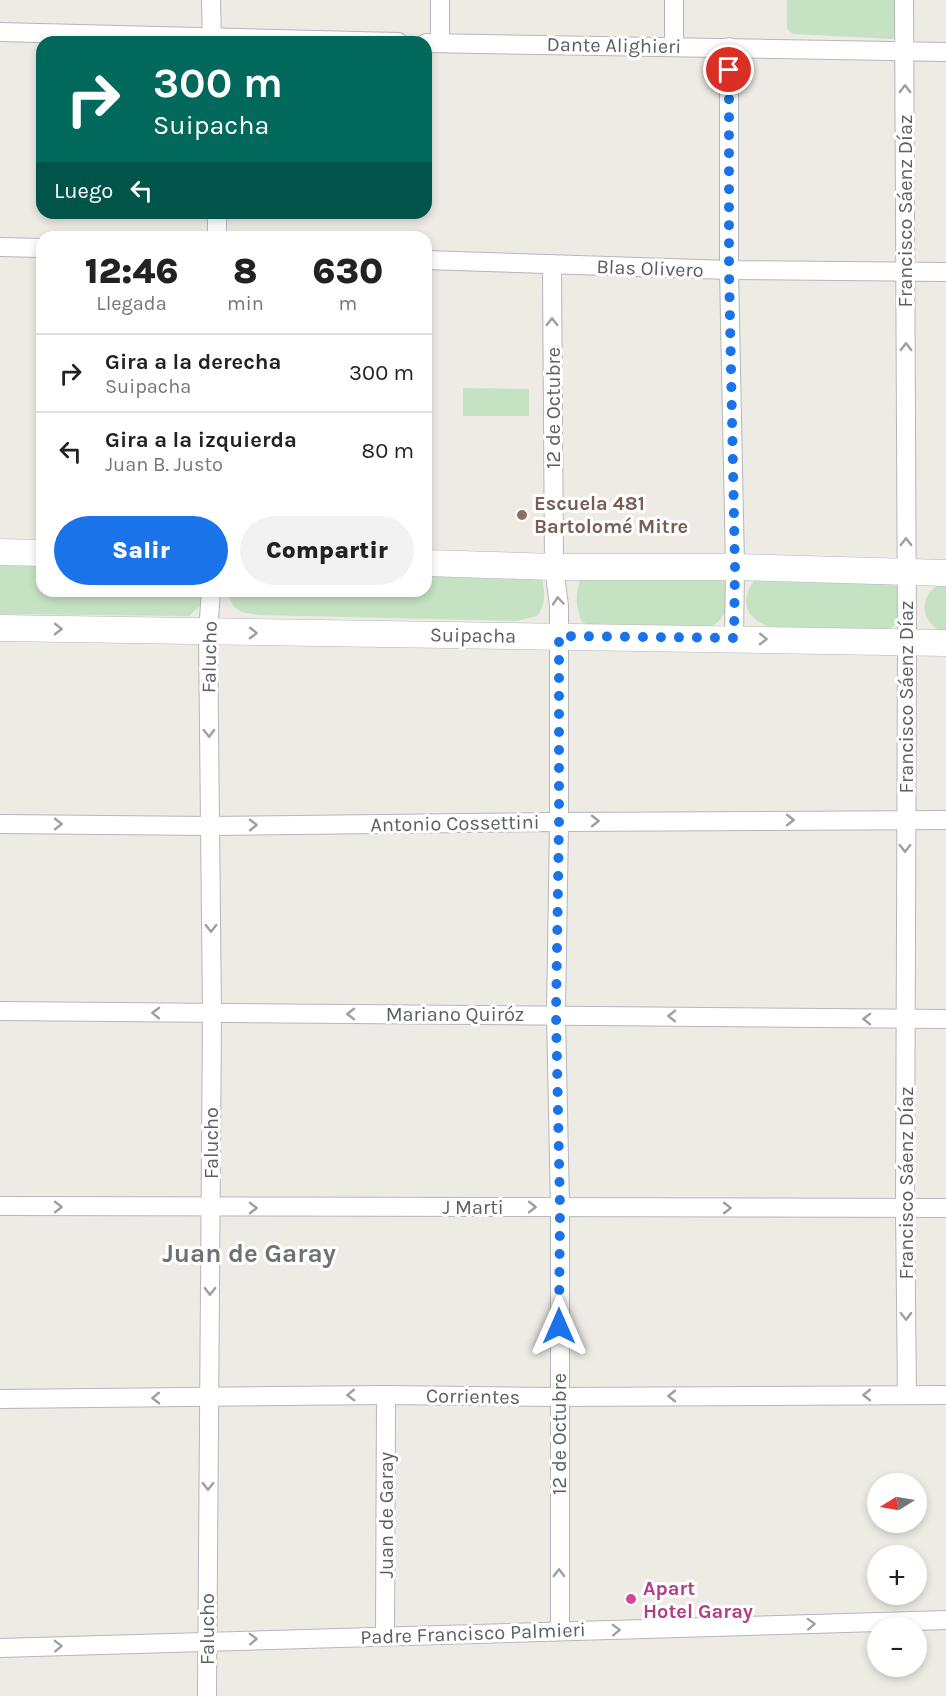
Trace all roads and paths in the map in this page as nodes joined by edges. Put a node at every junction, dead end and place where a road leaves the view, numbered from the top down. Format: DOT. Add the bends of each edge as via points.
graph roads {
  1 [pos="211,0"];
  2 [pos="440,0"];
  3 [pos="674,0"];
  4 [pos="904,0"];
  5 [pos="0,32"];
  6 [pos="106,36"];
  7 [pos="212,36"];
  8 [pos="433,43"];
  9 [pos="674,46"];
  10 [pos="729,47"];
  11 [pos="904,51"];
  12 [pos="946,52"];
  13 [pos="0,247"];
  14 [pos="36,248"];
  15 [pos="432,260"];
  16 [pos="552,265"];
  17 [pos="729,270"];
  18 [pos="905,272"];
  19 [pos="946,272"];
  20 [pos="0,552"];
  21 [pos="36,553"];
  22 [pos="432,563"];
  23 [pos="554,567"];
  24 [pos="735,567"];
  25 [pos="906,572"];
  26 [pos="946,573"];
  27 [pos="211,597"];
  28 [pos="0,628"];
  29 [pos="208,632"];
  30 [pos="559,636"];
  31 [pos="734,638"];
  32 [pos="907,643"];
  33 [pos="946,643"];
  34 [pos="905,820"];
  35 [pos="946,820"];
  36 [pos="559,822"];
  37 [pos="0,824"];
  38 [pos="210,826"];
  39 [pos="0,1011"];
  40 [pos="212,1014"];
  41 [pos="556,1014"];
  42 [pos="905,1019"];
  43 [pos="946,1019"];
  44 [pos="0,1206"];
  45 [pos="560,1207"];
  46 [pos="211,1208"];
  47 [pos="905,1208"];
  48 [pos="946,1208"];
  49 [pos="907,1394"];
  50 [pos="386,1395"];
  51 [pos="946,1395"];
  52 [pos="209,1397"];
  53 [pos="558,1397"];
  54 [pos="0,1399"];
  55 [pos="946,1620"];
  56 [pos="560,1631"];
  57 [pos="385,1636"];
  58 [pos="207,1641"];
  59 [pos="0,1648"];
  60 [pos="207,1696"];
  1 -- 7 [label="street"];
  2 -- 8 [label="street"];
  3 -- 9 [label="street"];
  4 -- 11 [label="street, Francisco Sáenz Díaz"];
  5 -- 6 [label="street"];
  8 -- 9 [label="street, Dante Alighieri"];
  9 -- 10 [label="street, Dante Alighieri"];
  10 -- 11 [label="street, Dante Alighieri"];
  10 -- 17 [label="street"];
  11 -- 12 [label="street, Dante Alighieri"];
  18 -- 11 [label="street, Francisco Sáenz Díaz, one-way"];
  13 -- 14 [label="street"];
  15 -- 16 [label="street, Blas Olivero"];
  16 -- 17 [label="street, Blas Olivero"];
  23 -- 16 [label="street, 12 de Octubre, one-way"];
  17 -- 18 [label="street, Blas Olivero"];
  17 -- 24 [label="street"];
  18 -- 19 [label="street, Blas Olivero"];
  25 -- 18 [label="street, Francisco Sáenz Díaz, one-way"];
  20 -- 21 [label="street"];
  22 -- 23 [label="street"];
  23 -- 24 [label="street"];
  30 -- 23 [label="street, 12 de Octubre, one-way"];
  24 -- 25 [label="street"];
  24 -- 31 [label="street"];
  25 -- 26 [label="street"];
  25 -- 32 [label="street, Francisco Sáenz Díaz"];
  27 -- 29 [label="street, Falucho"];
  28 -- 29 [label="street, Suipacha, one-way"];
  29 -- 30 [label="street, Suipacha, one-way"];
  29 -- 38 [label="street, Falucho, one-way"];
  30 -- 31 [label="street, Suipacha"];
  30 -- 36 [label="street, 12 de Octubre"];
  31 -- 32 [label="street, Suipacha, one-way"];
  32 -- 33 [label="street, Suipacha"];
  32 -- 34 [label="street, Francisco Sáenz Díaz"];
  34 -- 35 [label="street, Antonio Cossettini"];
  36 -- 34 [label="street, Antonio Cossettini, one-way"];
  34 -- 42 [label="street, Francisco Sáenz Díaz, one-way"];
  38 -- 36 [label="street, Antonio Cossettini, one-way"];
  36 -- 41 [label="street, 12 de Octubre"];
  37 -- 38 [label="street, Antonio Cossettini, one-way"];
  38 -- 40 [label="street, Falucho, one-way"];
  40 -- 39 [label="street, Mariano Quiróz, one-way"];
  41 -- 40 [label="street, Mariano Quiróz, one-way"];
  40 -- 46 [label="street, Falucho"];
  42 -- 41 [label="street, Mariano Quiróz, one-way"];
  41 -- 45 [label="street, 12 de Octubre"];
  42 -- 43 [label="street, Mariano Quiróz"];
  42 -- 47 [label="street, Francisco Sáenz Díaz"];
  44 -- 46 [label="street, J Marti, one-way"];
  46 -- 45 [label="street, J Marti, one-way"];
  45 -- 47 [label="street, J Marti, one-way"];
  45 -- 53 [label="street, 12 de Octubre"];
  46 -- 52 [label="street, Falucho, one-way"];
  47 -- 48 [label="street, J Marti"];
  47 -- 49 [label="street, Francisco Sáenz Díaz, one-way"];
  49 -- 51 [label="street, Corrientes"];
  49 -- 53 [label="street, Corrientes, one-way"];
  50 -- 52 [label="street, Corrientes, one-way"];
  50 -- 53 [label="street, Corrientes"];
  50 -- 57 [label="street, Juan de Garay"];
  52 -- 54 [label="street, Corrientes, one-way"];
  52 -- 58 [label="street, Falucho, one-way"];
  56 -- 53 [label="street, 12 de Octubre, one-way"];
  56 -- 55 [label="street, Padre Francisco Palmieri, one-way"];
  56 -- 57 [label="street, Padre Francisco Palmieri"];
  58 -- 57 [label="street, Padre Francisco Palmieri, one-way"];
  59 -- 58 [label="street, Padre Francisco Palmieri, one-way"];
  58 -- 60 [label="street, Falucho"];
}
